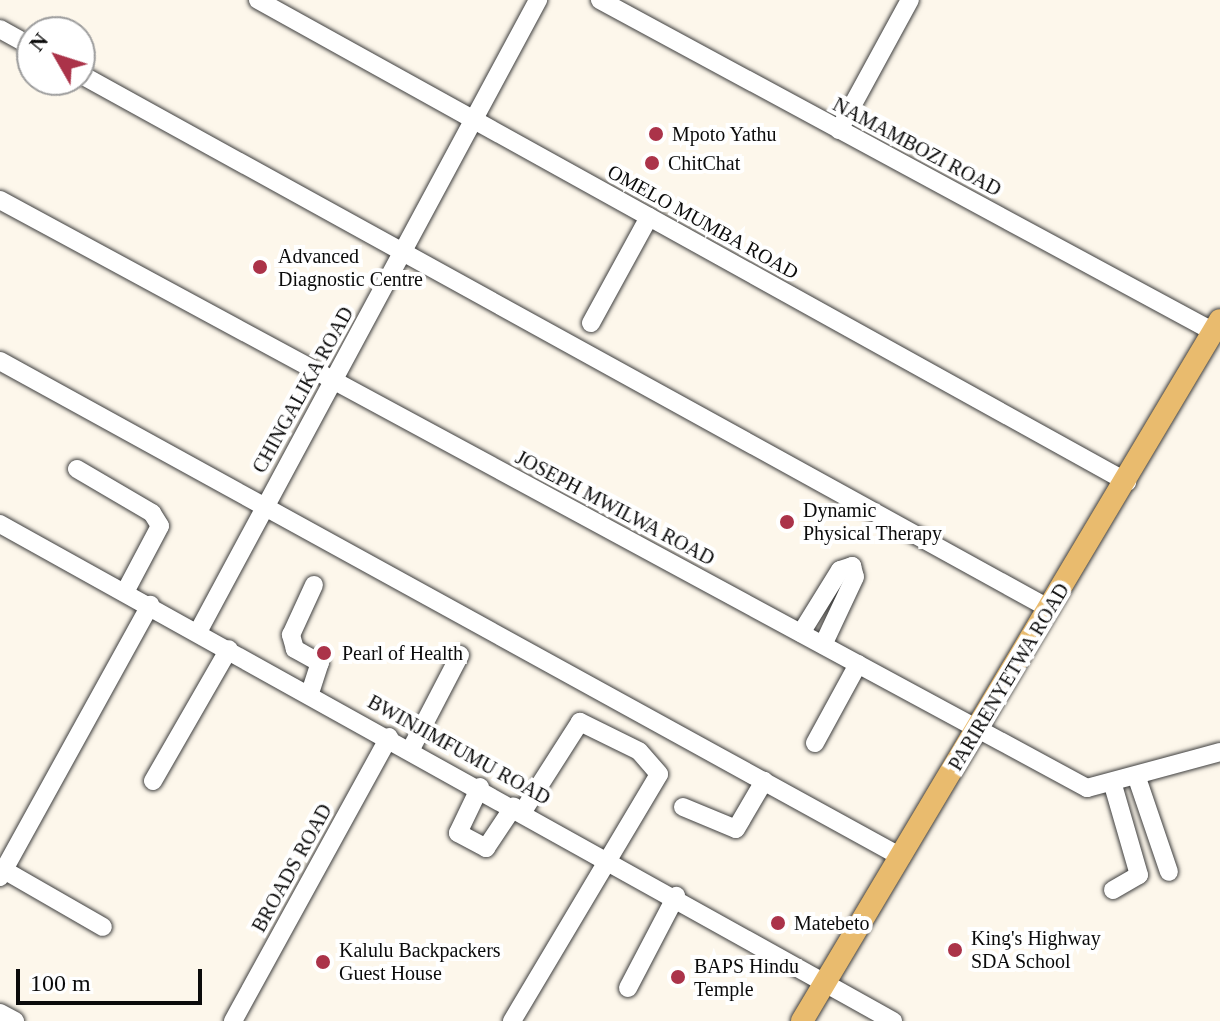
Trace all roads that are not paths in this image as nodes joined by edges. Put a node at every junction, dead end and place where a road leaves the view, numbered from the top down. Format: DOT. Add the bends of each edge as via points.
graph roads {
  1 [pos="258,0"];
  2 [pos="538,0"];
  3 [pos="600,0"];
  4 [pos="910,0"];
  5 [pos="96,83"];
  6 [pos="473,119"];
  7 [pos="839,130"];
  8 [pos="0,200"];
  9 [pos="649,217"];
  10 [pos="404,255"];
  11 [pos="591,323"];
  12 [pos="1218,332"];
  13 [pos="0,361"];
  14 [pos="334,381"];
  15 [pos="77,469"];
  16 [pos="1127,482"];
  17 [pos="264,506"];
  18 [pos="0,524"];
  19 [pos="314,585"];
  20 [pos="125,592"];
  21 [pos="150,605"];
  22 [pos="1050,609"];
  23 [pos="198,632"];
  24 [pos="801,633"];
  25 [pos="823,645"];
  26 [pos="229,649"];
  27 [pos="460,655"];
  28 [pos="858,664"];
  29 [pos="310,693"];
  30 [pos="977,729"];
  31 [pos="389,737"];
  32 [pos="815,743"];
  33 [pos="411,749"];
  34 [pos="1220,752"];
  35 [pos="1137,778"];
  36 [pos="153,781"];
  37 [pos="764,781"];
  38 [pos="1113,785"];
  39 [pos="480,787"];
  40 [pos="683,807"];
  41 [pos="519,808"];
  42 [pos="604,855"];
  43 [pos="901,857"];
  44 [pos="1169,872"];
  45 [pos="2,873"];
  46 [pos="1113,890"];
  47 [pos="676,896"];
  48 [pos="103,927"];
  49 [pos="826,980"];
  50 [pos="628,988"];
  51 [pos="0,1013"];
  52 [pos="15,1021"];
  53 [pos="233,1021"];
  54 [pos="512,1021"];
  55 [pos="802,1021"];
  56 [pos="893,1021"];
  1 -- 6 [label="street, OMELO MUMBA ROAD"];
  2 -- 6 [label="street, CHINGALIKA ROAD"];
  3 -- 7 [label="street, NAMAMBOZI ROAD"];
  4 -- 7 [label="street"];
  5 -- 10 [label="street"];
  6 -- 9 [label="street, OMELO MUMBA ROAD"];
  6 -- 10 [label="street, CHINGALIKA ROAD"];
  7 -- 12 [label="street, NAMAMBOZI ROAD"];
  8 -- 14 [label="street, JOSEPH MWILWA ROAD"];
  9 -- 11 [label="street"];
  9 -- 16 [label="street, OMELO MUMBA ROAD"];
  10 -- 14 [label="street, CHINGALIKA ROAD"];
  10 -- 22 [label="street"];
  12 -- 16 [label="main road, PARIRENYETWA ROAD"];
  13 -- 17 [label="street"];
  14 -- 17 [label="street, CHINGALIKA ROAD"];
  14 -- 24 [label="street, JOSEPH MWILWA ROAD"];
  15 -- 20 [label="street" via="152,513 160,526"];
  16 -- 22 [label="main road, PARIRENYETWA ROAD"];
  17 -- 23 [label="street, CHINGALIKA ROAD"];
  17 -- 37 [label="street"];
  18 -- 20 [label="street, BWINJIMFUMU ROAD"];
  19 -- 29 [label="street" via="291,635 295,649 320,663"];
  20 -- 21 [label="street, BWINJIMFUMU ROAD"];
  21 -- 23 [label="street, BWINJIMFUMU ROAD"];
  21 -- 45 [label="street"];
  22 -- 30 [label="main road, PARIRENYETWA ROAD"];
  23 -- 26 [label="street, BWINJIMFUMU ROAD"];
  24 -- 25 [label="street, JOSEPH MWILWA ROAD"];
  24 -- 25 [label="street" via="840,570 852,566 855,577"];
  25 -- 28 [label="street, JOSEPH MWILWA ROAD"];
  26 -- 29 [label="street, BWINJIMFUMU ROAD"];
  26 -- 36 [label="street"];
  27 -- 33 [label="street"];
  28 -- 30 [label="street, JOSEPH MWILWA ROAD"];
  28 -- 32 [label="street"];
  29 -- 31 [label="street, BWINJIMFUMU ROAD"];
  30 -- 38 [label="street, JOSEPH MWILWA ROAD" via="1087,788"];
  30 -- 43 [label="main road, PARIRENYETWA ROAD"];
  31 -- 33 [label="street, BWINJIMFUMU ROAD"];
  31 -- 53 [label="street, BROADS ROAD"];
  33 -- 39 [label="street, BWINJIMFUMU ROAD"];
  34 -- 35 [label="street, JOSEPH MWILWA ROAD"];
  35 -- 38 [label="street, JOSEPH MWILWA ROAD"];
  35 -- 44 [label="street"];
  37 -- 40 [label="street" via="736,829"];
  37 -- 43 [label="street"];
  38 -- 46 [label="street" via="1139,875"];
  39 -- 41 [label="street, BWINJIMFUMU ROAD"];
  39 -- 41 [label="street" via="458,833 486,848"];
  41 -- 42 [label="street, BWINJIMFUMU ROAD"];
  41 -- 42 [label="street" via="574,725 639,751 660,780"];
  42 -- 47 [label="street, BWINJIMFUMU ROAD"];
  42 -- 54 [label="street"];
  43 -- 49 [label="main road, PARIRENYETWA ROAD"];
  45 -- 48 [label="street"];
  47 -- 49 [label="street, BWINJIMFUMU ROAD"];
  47 -- 50 [label="street"];
  49 -- 55 [label="main road, PARIRENYETWA ROAD"];
  49 -- 56 [label="street, BWINJIMFUMU ROAD"];
  51 -- 52 [label="street"];
}
